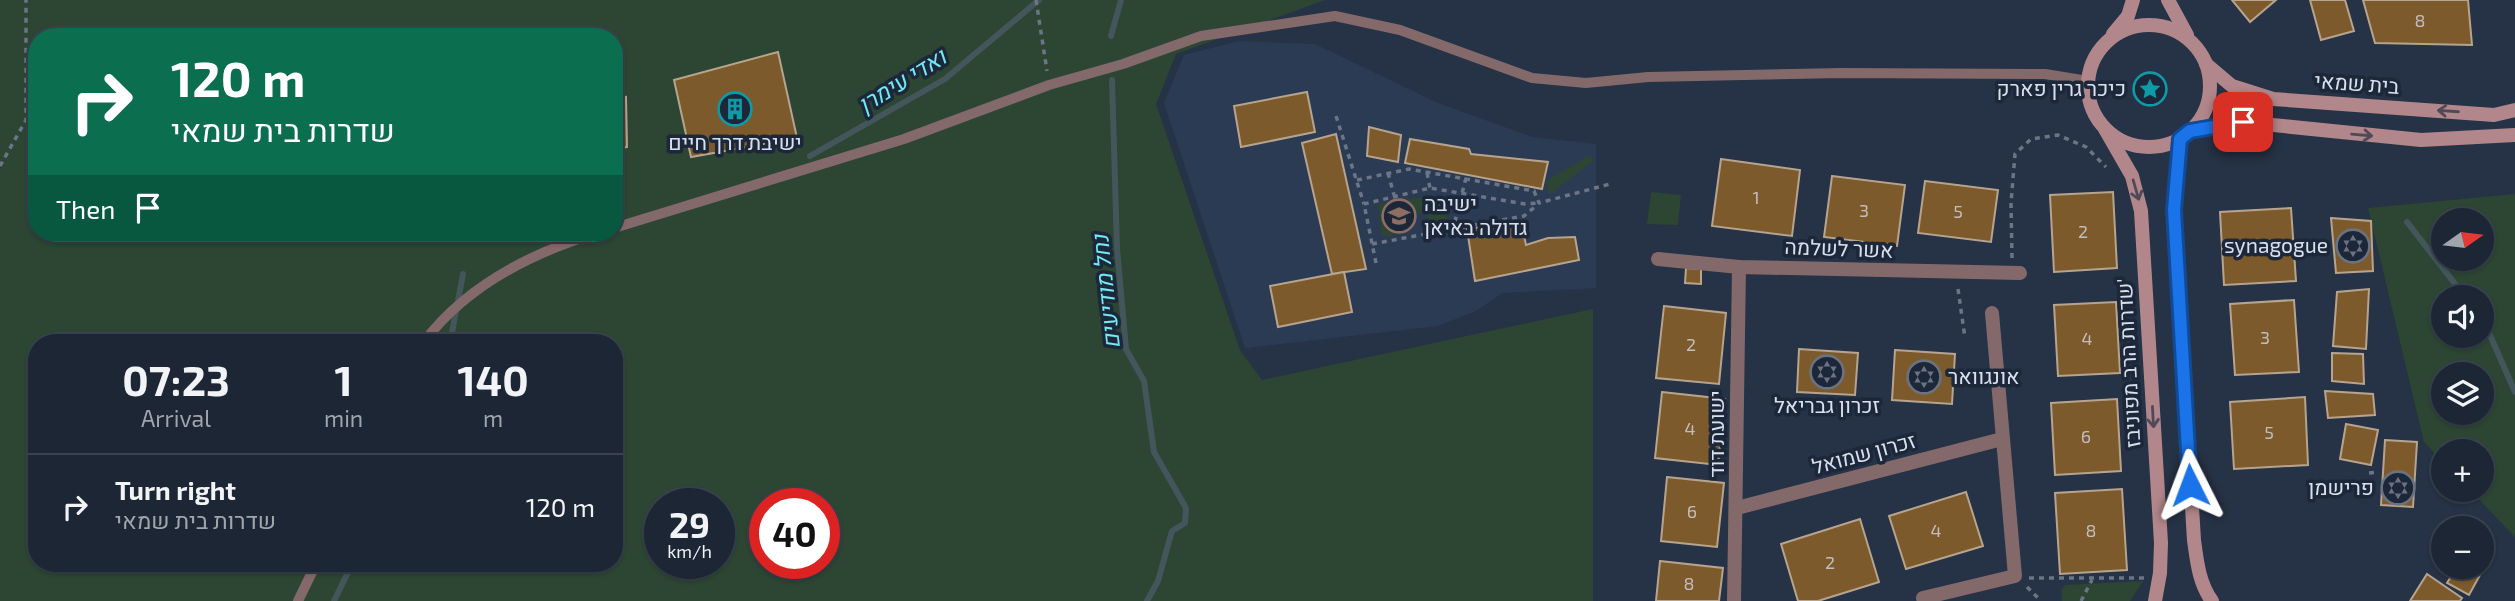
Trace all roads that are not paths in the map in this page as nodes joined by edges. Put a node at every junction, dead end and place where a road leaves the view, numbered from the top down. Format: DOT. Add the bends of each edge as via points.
graph roads {
  1 [pos="2133,0"];
  2 [pos="2168,0"];
  3 [pos="2194,45"];
  4 [pos="2101,48"];
  5 [pos="2206,64"];
  6 [pos="2088,81"];
  7 [pos="2515,110"];
  8 [pos="2105,130"];
  9 [pos="2185,135"];
  10 [pos="2515,135"];
  11 [pos="623,225"];
  12 [pos="575,242"];
  13 [pos="1658,259"];
  14 [pos="1739,267"];
  15 [pos="2016,273"];
  16 [pos="1992,313"];
  17 [pos="430,334"];
  18 [pos="2002,439"];
  19 [pos="1737,508"];
  20 [pos="312,572"];
  21 [pos="1923,598"];
  22 [pos="298,601"];
  23 [pos="1734,601"];
  24 [pos="2155,601"];
  25 [pos="2212,601"];
  1 -- 4 [label="street" via="2128,16"];
  2 -- 3 [label="street"];
  3 -- 4 [label="street" via="2157,25 2136,26 2116,34"];
  3 -- 5 [label="street"];
  4 -- 6 [label="street"];
  7 -- 5 [label="street, בית שמאי, one-way" via="2494,115 2273,99 2232,86"];
  5 -- 9 [label="street" via="2208,100"];
  6 -- 8 [label="street" via="2095,115"];
  6 -- 11 [label="lane" via="2045,74 1841,73 1648,77 1586,83 1532,78 1399,30 1335,16 1201,36 1049,85 904,139"];
  8 -- 9 [label="street" via="2141,147 2162,146"];
  8 -- 24 [label="street, שדרות הרב מפוניבז', one-way" via="2132,176 2141,211 2161,543"];
  9 -- 10 [label="street, one-way" via="2243,122 2421,140"];
  9 -- 25 [label="street" via="2174,210 2194,540 2198,570"];
  12 -- 17 [label="lane" via="500,272"];
  13 -- 14 [label="street, אשר לשלמה"];
  14 -- 15 [label="street, אשר לשלמה"];
  14 -- 19 [label="street, ישועת דוד"];
  16 -- 18 [label="street"];
  18 -- 19 [label="street, זכרון שמואל"];
  18 -- 21 [label="street" via="2015,576"];
  19 -- 23 [label="street, ישועת דוד"];
  20 -- 22 [label="lane"];
}
